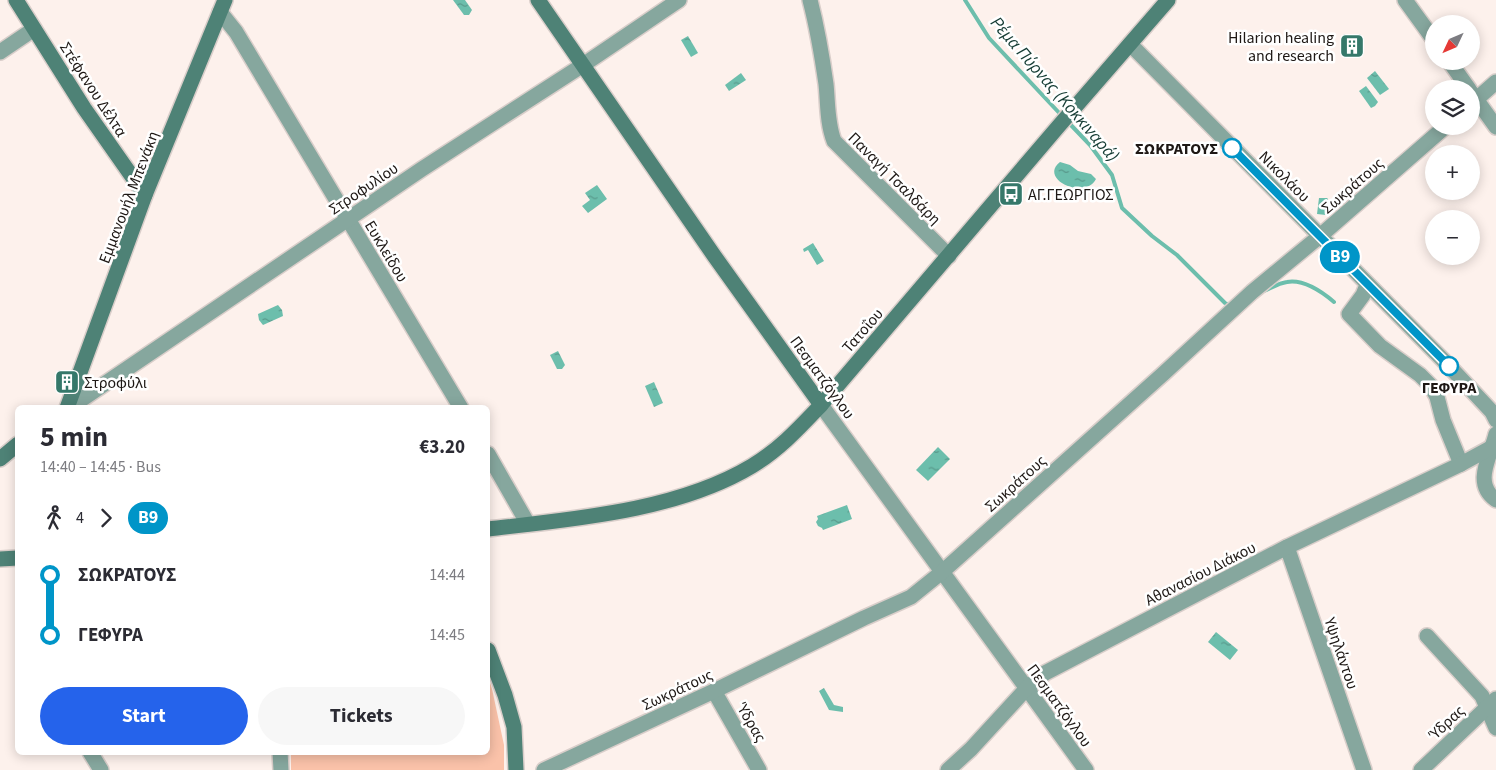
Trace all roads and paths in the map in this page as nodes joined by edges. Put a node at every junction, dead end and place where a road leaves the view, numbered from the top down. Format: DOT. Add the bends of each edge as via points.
graph roads {
  1 [pos="16,0"];
  2 [pos="538,0"];
  3 [pos="679,0"];
  4 [pos="810,0"];
  5 [pos="1168,0"];
  6 [pos="1405,0"];
  7 [pos="223,6"];
  8 [pos="1425,28"];
  9 [pos="34,29"];
  10 [pos="1130,44"];
  11 [pos="0,52"];
  12 [pos="583,65"];
  13 [pos="1496,82"];
  14 [pos="1480,91"];
  15 [pos="1480,106"];
  16 [pos="1496,126"];
  17 [pos="1436,135"];
  18 [pos="145,195"];
  19 [pos="348,220"];
  20 [pos="1320,236"];
  21 [pos="948,256"];
  22 [pos="1367,285"];
  23 [pos="69,405"];
  24 [pos="72,405"];
  25 [pos="459,405"];
  26 [pos="821,405"];
  27 [pos="1496,420"];
  28 [pos="1495,442"];
  29 [pos="15,446"];
  30 [pos="490,458"];
  31 [pos="0,459"];
  32 [pos="1461,464"];
  33 [pos="1496,500"];
  34 [pos="528,524"];
  35 [pos="490,528"];
  36 [pos="1288,547"];
  37 [pos="15,558"];
  38 [pos="0,560"];
  39 [pos="942,572"];
  40 [pos="1426,636"];
  41 [pos="490,655"];
  42 [pos="1026,688"];
  43 [pos="714,691"];
  44 [pos="1492,703"];
  45 [pos="1496,728"];
  46 [pos="92,755"];
  47 [pos="280,755"];
  48 [pos="101,770"];
  49 [pos="281,770"];
  50 [pos="516,770"];
  51 [pos="544,770"];
  52 [pos="760,770"];
  53 [pos="948,770"];
  54 [pos="1086,770"];
  55 [pos="1364,770"];
  56 [pos="1421,770"];
  1 -- 9 [label="main road, Στέφανου Δέλτα"];
  2 -- 12 [label="main road, Πεσματζόγλου"];
  3 -- 12 [label="street, Στροφυλίου"];
  4 -- 21 [label="street, Παναγή Τσαλδάρη" via="834,141"];
  5 -- 10 [label="main road, Τατοΐου"];
  6 -- 8 [label="street"];
  7 -- 18 [label="main road, Εμμανουήλ Μπενάκη"];
  7 -- 19 [label="street, Ευκλείδου"];
  9 -- 11 [label="street"];
  9 -- 18 [label="main road, Στέφανου Δέλτα"];
  10 -- 20 [label="street, Νικολάου"];
  10 -- 21 [label="main road, Τατοΐου"];
  12 -- 19 [label="street, Στροφυλίου"];
  12 -- 26 [label="main road, Πεσματζόγλου"];
  13 -- 14 [label="street"];
  15 -- 16 [label="street"];
  17 -- 20 [label="street, Σωκράτους"];
  18 -- 23 [label="main road, Εμμανουήλ Μπενάκη"];
  19 -- 24 [label="street, Στροφυλίου"];
  19 -- 25 [label="street, Ευκλείδου"];
  20 -- 22 [label="street, Νικολάου"];
  20 -- 39 [label="street, Σωκράτους" via="1252,292"];
  21 -- 26 [label="main road, Τατοΐου"];
  22 -- 27 [label="street, Νικολάου" via="1492,412"];
  22 -- 32 [label="street" via="1349,314 1380,346 1430,386"];
  26 -- 34 [label="main road, Τατοΐου" via="790,437 754,465 705,488 644,506"];
  26 -- 39 [label="street, Πεσματζόγλου"];
  28 -- 32 [label="street, Αθανασίου Διάκου"];
  28 -- 33 [label="street" via="1483,475 1484,486"];
  29 -- 31 [label="main road"];
  30 -- 34 [label="street"];
  32 -- 36 [label="street, Αθανασίου Διάκου"];
  34 -- 35 [label="main road, Τατοΐου"];
  36 -- 42 [label="street, Αθανασίου Διάκου" via="1076,656"];
  36 -- 55 [label="street, Υψηλάντου"];
  37 -- 38 [label="main road"];
  39 -- 42 [label="street, Πεσματζόγλου"];
  39 -- 43 [label="street, Σωκράτους" via="911,597"];
  40 -- 44 [label="street"];
  41 -- 50 [label="main road" via="514,727"];
  42 -- 53 [label="street, Αθανασίου Διάκου"];
  42 -- 54 [label="street, Πεσματζόγλου"];
  43 -- 51 [label="street, Σωκράτους"];
  43 -- 52 [label="street, Ύδρας"];
  44 -- 45 [label="street"];
  44 -- 56 [label="street, Ύδρας"];
  46 -- 48 [label="street"];
  47 -- 49 [label="street"];
}
